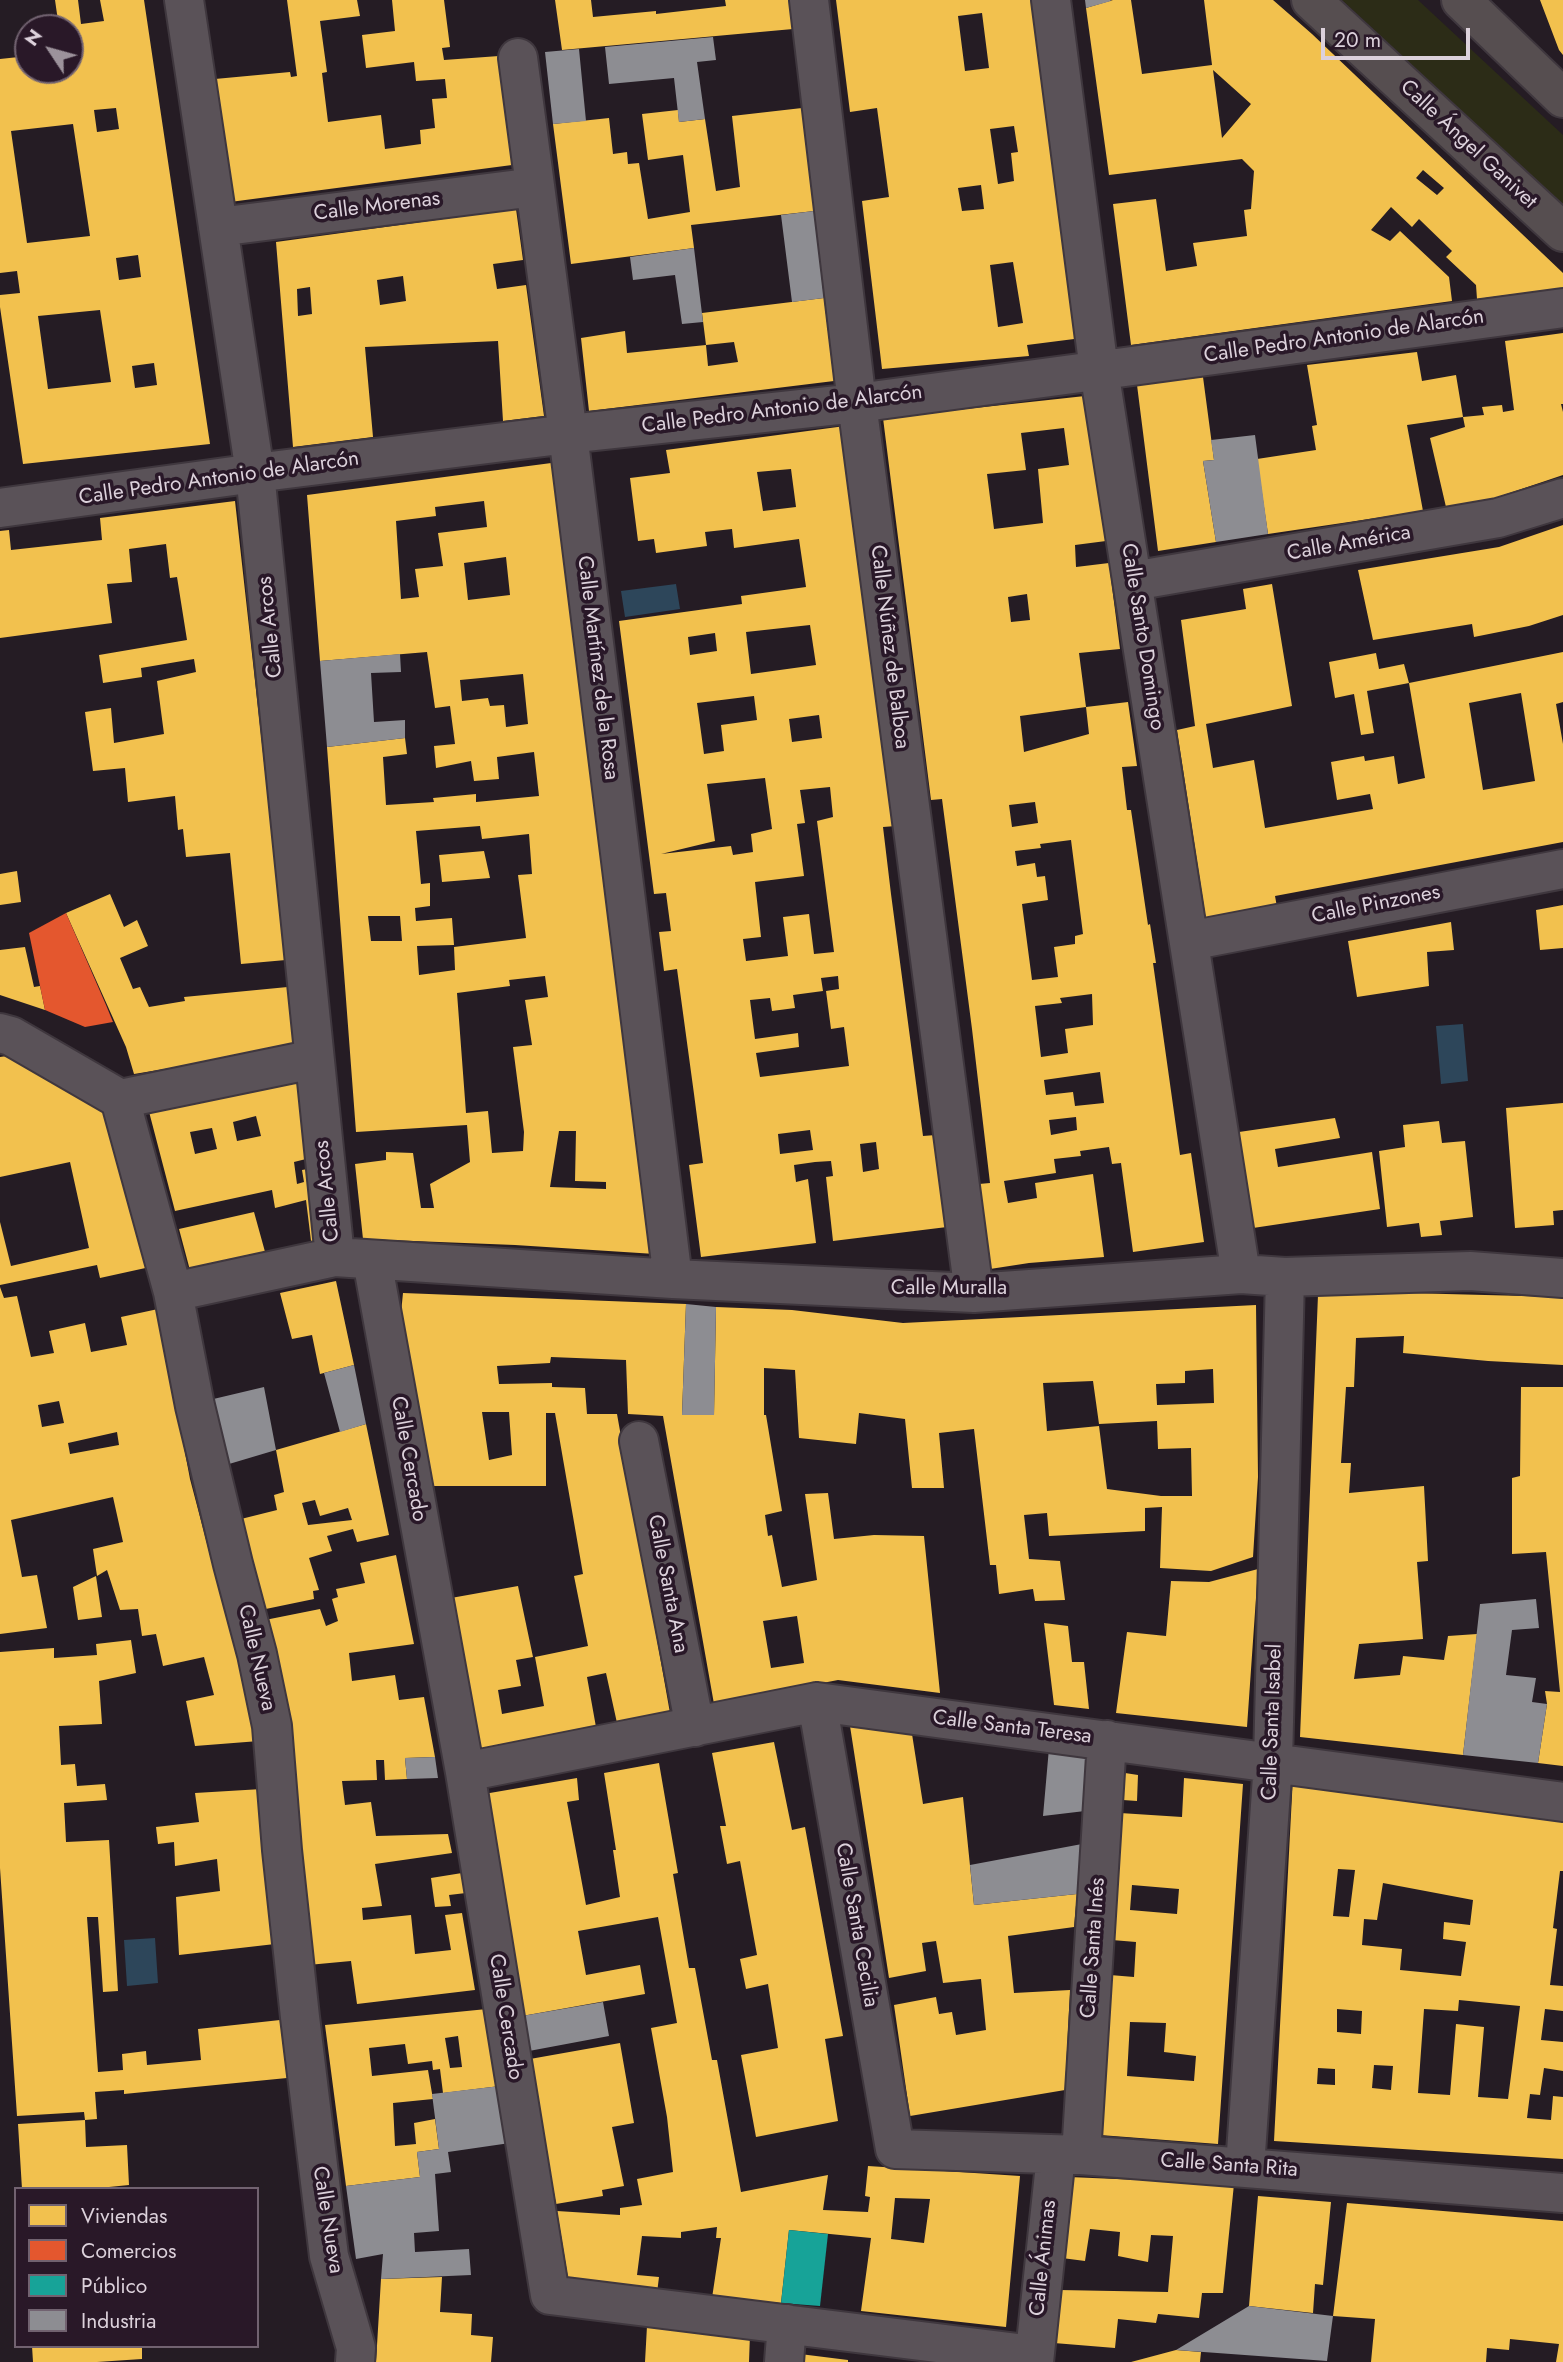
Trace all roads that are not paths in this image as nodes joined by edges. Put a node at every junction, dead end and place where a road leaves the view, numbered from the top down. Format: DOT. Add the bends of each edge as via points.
graph roads {
  1 [pos="184,0"];
  2 [pos="809,0"];
  3 [pos="1051,0"];
  4 [pos="1311,0"];
  5 [pos="1461,0"];
  6 [pos="518,58"];
  7 [pos="1563,98"];
  8 [pos="536,187"];
  9 [pos="218,227"];
  10 [pos="1563,232"];
  11 [pos="1563,308"];
  12 [pos="1099,370"];
  13 [pos="858,403"];
  14 [pos="568,434"];
  15 [pos="255,473"];
  16 [pos="1563,498"];
  17 [pos="0,508"];
  18 [pos="1133,581"];
  19 [pos="1563,869"];
  20 [pos="1189,941"];
  21 [pos="0,1033"];
  22 [pos="314,1059"];
  23 [pos="120,1099"];
  24 [pos="354,1259"];
  25 [pos="1241,1274"];
  26 [pos="1286,1277"];
  27 [pos="1563,1278"];
  28 [pos="673,1279"];
  29 [pos="173,1292"];
  30 [pos="974,1293"];
  31 [pos="639,1441"];
  32 [pos="817,1702"];
  33 [pos="695,1727"];
  34 [pos="1107,1740"];
  35 [pos="1273,1762"];
  36 [pos="465,1772"];
  37 [pos="1563,1802"];
  38 [pos="895,2149"];
  39 [pos="1068,2155"];
  40 [pos="1245,2167"];
  41 [pos="1563,2193"];
  42 [pos="787,2324"];
  43 [pos="1034,2358"];
  44 [pos="355,2362"];
  45 [pos="784,2362"];
  1 -- 9 [label="street, Calle Arcos"];
  2 -- 13 [label="street, Calle Núñez de Balboa"];
  3 -- 12 [label="street, Calle Santo Domingo"];
  4 -- 10 [label="street, Calle Ángel Ganivet"];
  5 -- 7 [label="street"];
  6 -- 8 [label="street, Calle Martínez de la Rosa"];
  8 -- 9 [label="street, Calle Morenas"];
  8 -- 14 [label="street, Calle Martínez de la Rosa"];
  9 -- 15 [label="street, Calle Arcos"];
  11 -- 12 [label="street, Calle Pedro Antonio de Alarcón"];
  12 -- 13 [label="street, Calle Pedro Antonio de Alarcón"];
  12 -- 18 [label="street, Calle Santo Domingo"];
  13 -- 14 [label="street, Calle Pedro Antonio de Alarcón"];
  13 -- 30 [label="street, Calle Núñez de Balboa"];
  14 -- 15 [label="street, Calle Pedro Antonio de Alarcón"];
  14 -- 28 [label="street, Calle Martínez de la Rosa"];
  15 -- 17 [label="street, Calle Pedro Antonio de Alarcón"];
  15 -- 22 [label="street, Calle Arcos"];
  16 -- 18 [label="street, Calle América" via="1498,519"];
  18 -- 20 [label="street, Calle Santo Domingo"];
  19 -- 20 [label="street, Calle Pinzones"];
  20 -- 25 [label="street, Calle Santo Domingo"];
  21 -- 23 [label="street"];
  22 -- 23 [label="street"];
  22 -- 24 [label="street, Calle Arcos"];
  23 -- 29 [label="street, Calle Nueva"];
  24 -- 28 [label="street, Calle Muralla"];
  24 -- 29 [label="street, Calle Muralla"];
  24 -- 36 [label="street, Calle Cercado"];
  25 -- 26 [label="street, Calle Muralla"];
  25 -- 30 [label="street, Calle Muralla"];
  26 -- 27 [label="street, Calle Muralla" via="1470,1271"];
  26 -- 35 [label="street, Calle Santa Isabel"];
  28 -- 30 [label="street, Calle Muralla"];
  29 -- 44 [label="street, Calle Nueva" via="195,1406 272,1726 329,2256 356,2348"];
  31 -- 33 [label="street, Calle Santa Ana"];
  32 -- 33 [label="street, Calle Santa Teresa"];
  32 -- 34 [label="street, Calle Santa Teresa"];
  32 -- 38 [label="street, Calle Santa Cecilia"];
  33 -- 36 [label="street, Calle Santa Teresa"];
  34 -- 35 [label="street, Calle Santa Teresa"];
  34 -- 39 [label="street, Calle Santa Inés"];
  35 -- 37 [label="street, Calle Santa Teresa"];
  35 -- 40 [label="street, Calle Santa Isabel"];
  36 -- 42 [label="street, Calle Cercado" via="550,2295"];
  38 -- 39 [label="street, Calle Santa Rita"];
  39 -- 40 [label="street, Calle Santa Rita"];
  39 -- 43 [label="street, Calle Ánimas"];
  40 -- 41 [label="street, Calle Santa Rita"];
  42 -- 43 [label="street, Calle Cercado"];
  42 -- 45 [label="street"];
}
